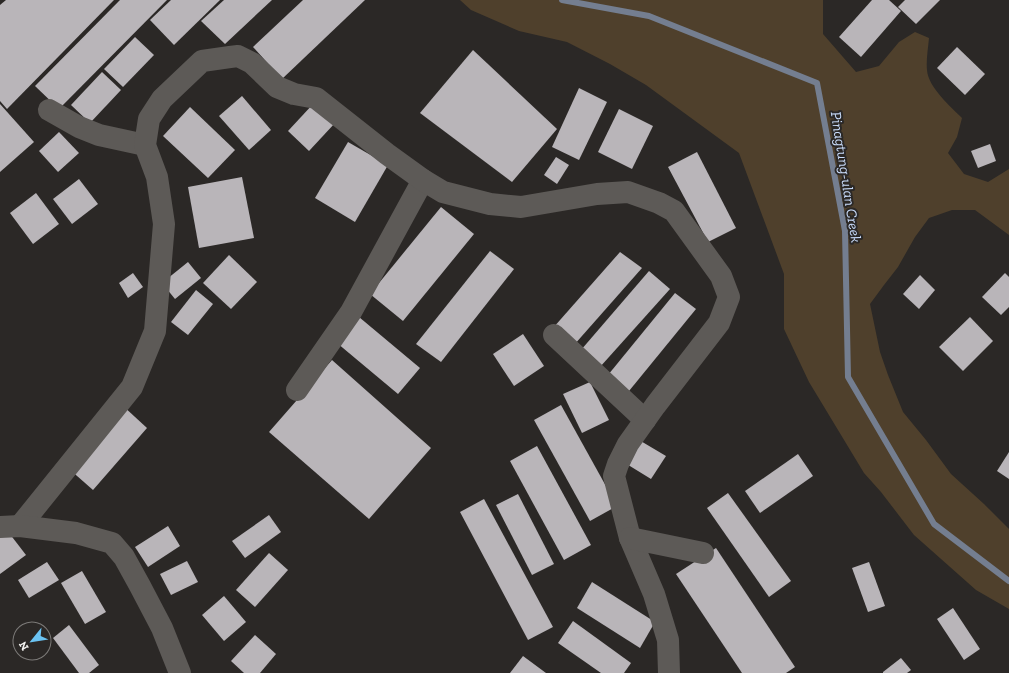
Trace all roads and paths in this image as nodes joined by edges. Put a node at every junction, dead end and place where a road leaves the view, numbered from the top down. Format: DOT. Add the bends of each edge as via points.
graph roads {
  1 [pos="50,110"];
  2 [pos="145,145"];
  3 [pos="423,180"];
  4 [pos="554,335"];
  5 [pos="297,390"];
  6 [pos="645,420"];
  7 [pos="10,527"];
  8 [pos="630,538"];
  9 [pos="703,553"];
  10 [pos="180,673"];
  11 [pos="669,673"];
  1 -- 2 [label="street" via="99,135"];
  2 -- 3 [label="street" via="149,119 162,99 202,61 238,56 252,63 277,87 294,94 316,98"];
  2 -- 7 [label="street" via="157,177 164,224 156,331 132,387"];
  3 -- 5 [label="street" via="351,312"];
  3 -- 6 [label="street" via="443,192 490,204 521,207 597,194 628,192 674,211 721,276 729,297 719,323"];
  4 -- 6 [label="street"];
  6 -- 8 [label="street" via="628,444 614,476"];
  7 -- 10 [label="street" via="76,533 112,543 124,557 162,628"];
  8 -- 9 [label="street"];
  8 -- 11 [label="street" via="654,594 668,640"];
}
